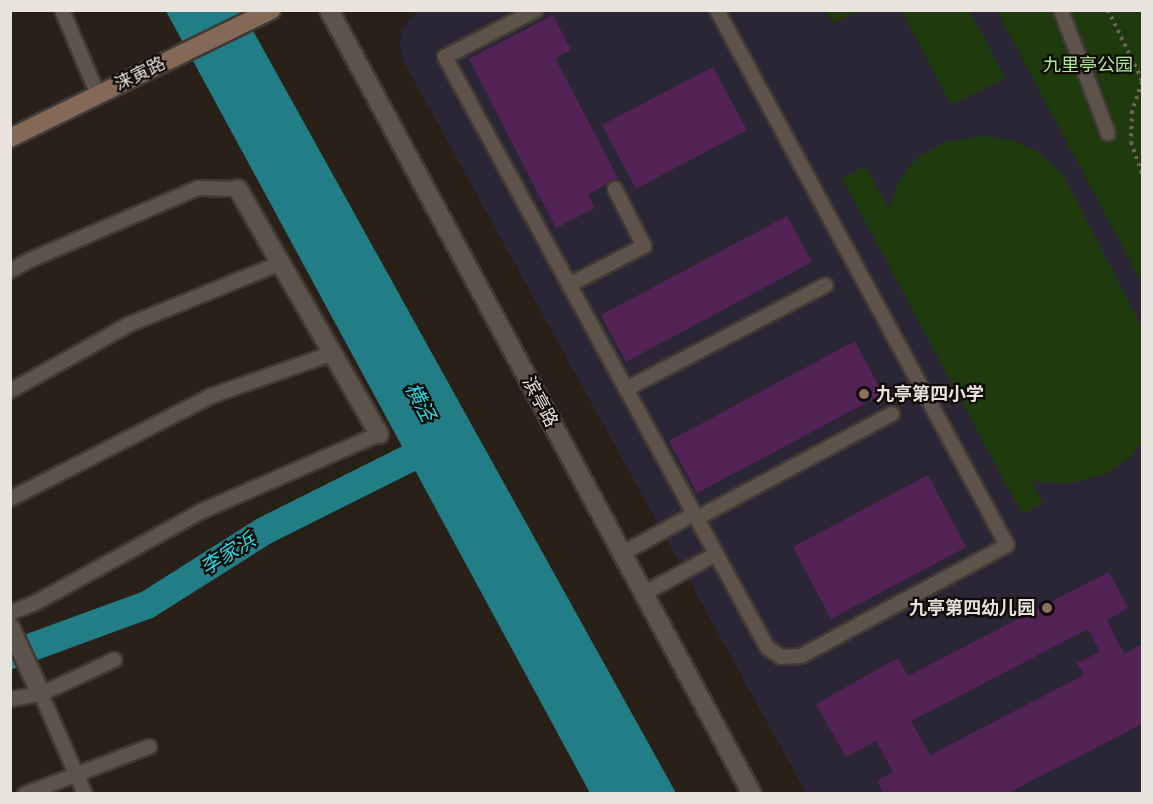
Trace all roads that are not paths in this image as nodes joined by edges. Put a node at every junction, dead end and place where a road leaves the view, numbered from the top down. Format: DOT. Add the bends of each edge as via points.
graph roads {
  1 [pos="62,10"];
  2 [pos="329,10"];
  3 [pos="536,10"];
  4 [pos="717,10"];
  5 [pos="1061,10"];
  6 [pos="265,13"];
  7 [pos="98,95"];
  8 [pos="1108,134"];
  9 [pos="10,138"];
  10 [pos="238,189"];
  11 [pos="615,189"];
  12 [pos="281,263"];
  13 [pos="10,271"];
  14 [pos="569,285"];
  15 [pos="826,285"];
  16 [pos="333,353"];
  17 [pos="626,389"];
  18 [pos="10,392"];
  19 [pos="892,414"];
  20 [pos="379,434"];
  21 [pos="10,499"];
  22 [pos="696,516"];
  23 [pos="621,554"];
  24 [pos="716,554"];
  25 [pos="643,594"];
  26 [pos="10,613"];
  27 [pos="10,627"];
  28 [pos="114,660"];
  29 [pos="41,694"];
  30 [pos="10,699"];
  31 [pos="149,747"];
  32 [pos="77,775"];
  33 [pos="25,794"];
  34 [pos="85,794"];
  35 [pos="752,794"];
  1 -- 7 [label="lane"];
  2 -- 23 [label="street, 滨亭路"];
  3 -- 14 [label="lane" via="444,57"];
  4 -- 24 [label="lane" via="1007,545 801,656 781,657 767,647"];
  5 -- 8 [label="lane"];
  6 -- 7 [label="street, 涞寅路"];
  7 -- 9 [label="street, 涞寅路"];
  10 -- 12 [label="street"];
  10 -- 13 [label="lane" via="198,188"];
  11 -- 14 [label="lane" via="645,246"];
  12 -- 16 [label="street"];
  12 -- 18 [label="lane" via="130,324"];
  14 -- 17 [label="lane"];
  15 -- 17 [label="lane"];
  16 -- 20 [label="street"];
  16 -- 21 [label="lane" via="211,396"];
  17 -- 22 [label="lane"];
  19 -- 22 [label="lane"];
  20 -- 26 [label="lane" via="202,511"];
  22 -- 23 [label="lane"];
  22 -- 24 [label="lane"];
  23 -- 25 [label="street, 滨亭路"];
  24 -- 25 [label="lane"];
  25 -- 35 [label="street, 滨亭路"];
  27 -- 29 [label="street"];
  28 -- 29 [label="lane"];
  29 -- 30 [label="lane"];
  29 -- 32 [label="lane"];
  31 -- 32 [label="lane"];
  32 -- 33 [label="lane"];
  32 -- 34 [label="lane"];
}
